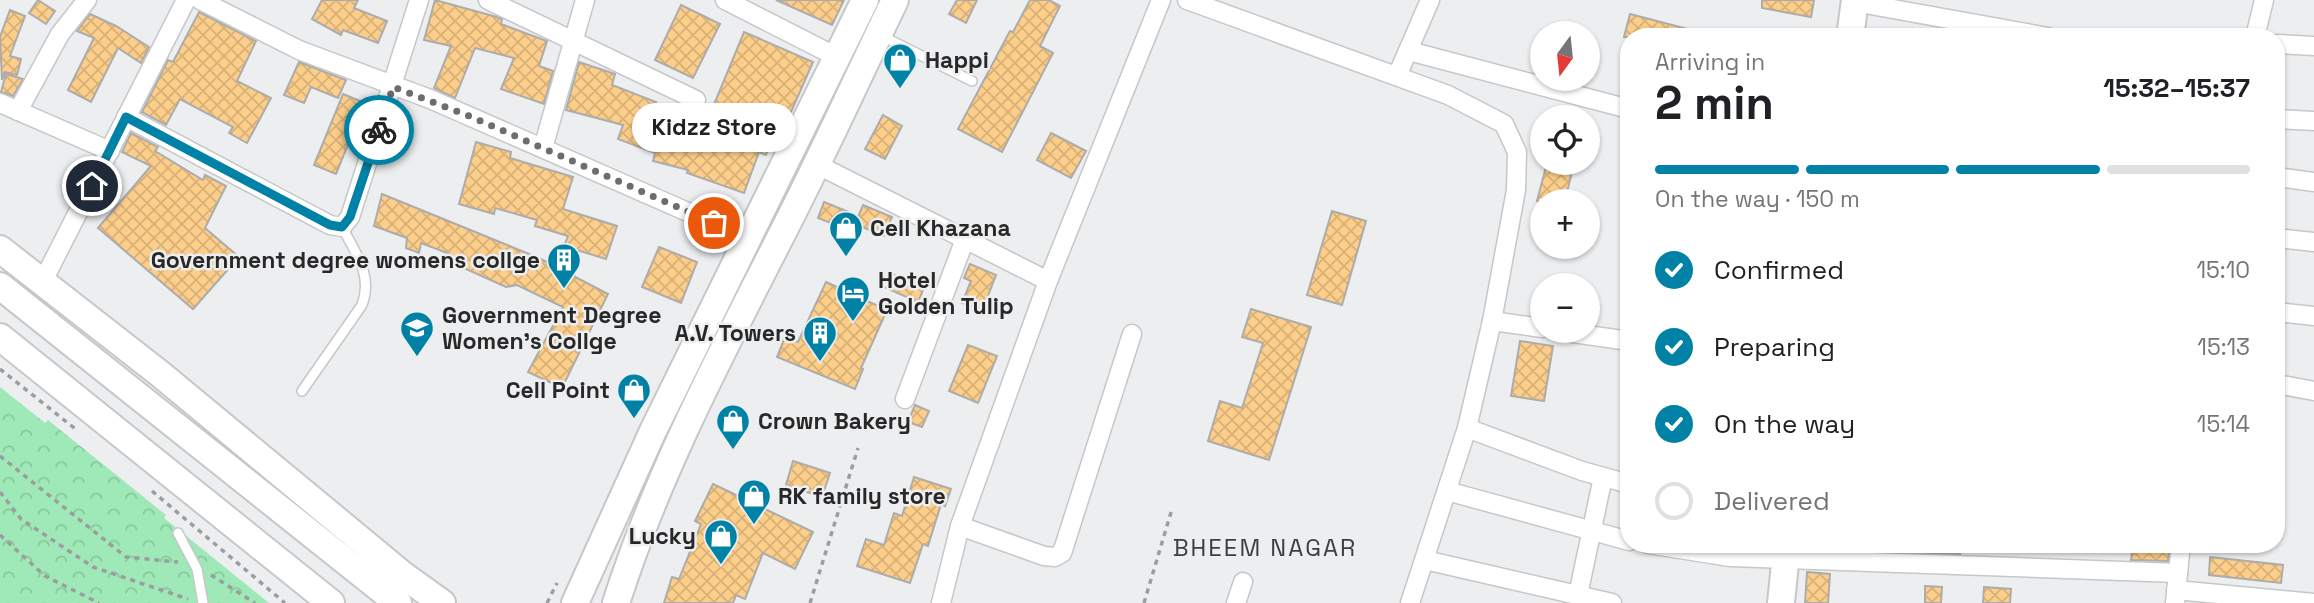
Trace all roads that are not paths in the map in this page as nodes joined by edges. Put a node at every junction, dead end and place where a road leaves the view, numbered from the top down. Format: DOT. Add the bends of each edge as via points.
graph roads {
  1 [pos="87,0"];
  2 [pos="186,0"];
  3 [pos="200,0"];
  4 [pos="419,0"];
  5 [pos="488,0"];
  6 [pos="585,0"];
  7 [pos="725,0"];
  8 [pos="865,0"];
  9 [pos="895,0"];
  10 [pos="1161,0"];
  11 [pos="1187,0"];
  12 [pos="1430,0"];
  13 [pos="2264,0"];
  14 [pos="1855,1"];
  15 [pos="1851,28"];
  16 [pos="2000,28"];
  17 [pos="2257,28"];
  18 [pos="879,34"];
  19 [pos="574,41"];
  20 [pos="2285,44"];
  21 [pos="2314,46"];
  22 [pos="1409,51"];
  23 [pos="837,57"];
  24 [pos="1397,76"];
  25 [pos="972,81"];
  26 [pos="393,87"];
  27 [pos="696,100"];
  28 [pos="0,103"];
  29 [pos="1620,107"];
  30 [pos="18,111"];
  31 [pos="126,117"];
  32 [pos="2285,119"];
  33 [pos="2314,121"];
  34 [pos="543,148"];
  35 [pos="110,151"];
  36 [pos="816,164"];
  37 [pos="2285,178"];
  38 [pos="2314,182"];
  39 [pos="342,227"];
  40 [pos="747,238"];
  41 [pos="965,239"];
  42 [pos="2285,239"];
  43 [pos="2314,242"];
  44 [pos="0,249"];
  45 [pos="1048,281"];
  46 [pos="42,283"];
  47 [pos="0,286"];
  48 [pos="2285,313"];
  49 [pos="2314,316"];
  50 [pos="1492,321"];
  51 [pos="1530,326"];
  52 [pos="1132,334"];
  53 [pos="0,337"];
  54 [pos="1600,337"];
  55 [pos="1620,340"];
  56 [pos="2285,386"];
  57 [pos="302,391"];
  58 [pos="2314,391"];
  59 [pos="905,399"];
  60 [pos="1467,428"];
  61 [pos="1603,477"];
  62 [pos="1620,482"];
  63 [pos="1447,491"];
  64 [pos="960,526"];
  65 [pos="1591,532"];
  66 [pos="178,533"];
  67 [pos="1620,539"];
  68 [pos="1705,553"];
  69 [pos="1774,553"];
  70 [pos="1785,553"];
  71 [pos="1796,553"];
  72 [pos="2180,553"];
  73 [pos="1425,560"];
  74 [pos="403,575"];
  75 [pos="588,576"];
  76 [pos="1243,582"];
  77 [pos="2176,589"];
  78 [pos="1578,595"];
  79 [pos="203,603"];
  80 [pos="331,603"];
  81 [pos="398,603"];
  82 [pos="442,603"];
  83 [pos="463,603"];
  84 [pos="559,603"];
  85 [pos="575,603"];
  86 [pos="616,603"];
  87 [pos="941,603"];
  88 [pos="1236,603"];
  89 [pos="1410,603"];
  90 [pos="1612,603"];
  91 [pos="1781,603"];
  92 [pos="2314,603"];
  1 -- 30 [label="street" via="60,34"];
  2 -- 31 [label="street"];
  3 -- 26 [label="street" via="299,50"];
  4 -- 26 [label="street"];
  5 -- 19 [label="street"];
  6 -- 19 [label="street"];
  7 -- 23 [label="street"];
  8 -- 23 [label="street"];
  9 -- 18 [label="street"];
  10 -- 45 [label="street"];
  11 -- 24 [label="street"];
  12 -- 22 [label="street"];
  13 -- 17 [label="street"];
  14 -- 15 [label="street"];
  14 -- 16 [label="street"];
  18 -- 25 [label="lane"];
  18 -- 36 [label="street"];
  19 -- 27 [label="street"];
  19 -- 34 [label="street"];
  20 -- 21 [label="street"];
  22 -- 24 [label="street"];
  22 -- 29 [label="street"];
  23 -- 40 [label="street"];
  24 -- 50 [label="street" via="1477,107 1504,124 1512,137 1517,152 1517,190"];
  26 -- 34 [label="street"];
  26 -- 39 [label="street" via="350,217"];
  28 -- 30 [label="street"];
  30 -- 35 [label="street"];
  31 -- 35 [label="street"];
  31 -- 39 [label="street" via="330,225"];
  32 -- 33 [label="street"];
  34 -- 40 [label="street"];
  35 -- 46 [label="street"];
  36 -- 41 [label="street"];
  36 -- 86 [label="street" via="708,377"];
  37 -- 38 [label="street"];
  39 -- 57 [label="lane" via="366,274 368,290"];
  40 -- 75 [label="street"];
  41 -- 45 [label="street"];
  41 -- 59 [label="street"];
  42 -- 43 [label="street"];
  44 -- 46 [label="street"];
  45 -- 64 [label="street"];
  46 -- 74 [label="street" via="189,397"];
  47 -- 81 [label="street"];
  48 -- 49 [label="street"];
  50 -- 51 [label="street"];
  50 -- 60 [label="street"];
  52 -- 64 [label="street" via="1062,553 1044,556"];
  53 -- 80 [label="street"];
  54 -- 55 [label="street"];
  56 -- 58 [label="street"];
  60 -- 61 [label="street"];
  60 -- 63 [label="street"];
  61 -- 62 [label="street"];
  61 -- 65 [label="street"];
  63 -- 65 [label="street"];
  63 -- 73 [label="street"];
  64 -- 87 [label="street"];
  65 -- 67 [label="street"];
  65 -- 78 [label="street"];
  66 -- 79 [label="lane" via="197,569"];
  68 -- 69 [label="street" via="1730,557"];
  70 -- 91 [label="street"];
  71 -- 77 [label="street"];
  72 -- 77 [label="street"];
  73 -- 78 [label="street"];
  73 -- 89 [label="street"];
  74 -- 82 [label="street"];
  74 -- 83 [label="street"];
  75 -- 84 [label="street"];
  75 -- 85 [label="street"];
  76 -- 88 [label="street"];
  77 -- 92 [label="street"];
  78 -- 90 [label="street"];
}
